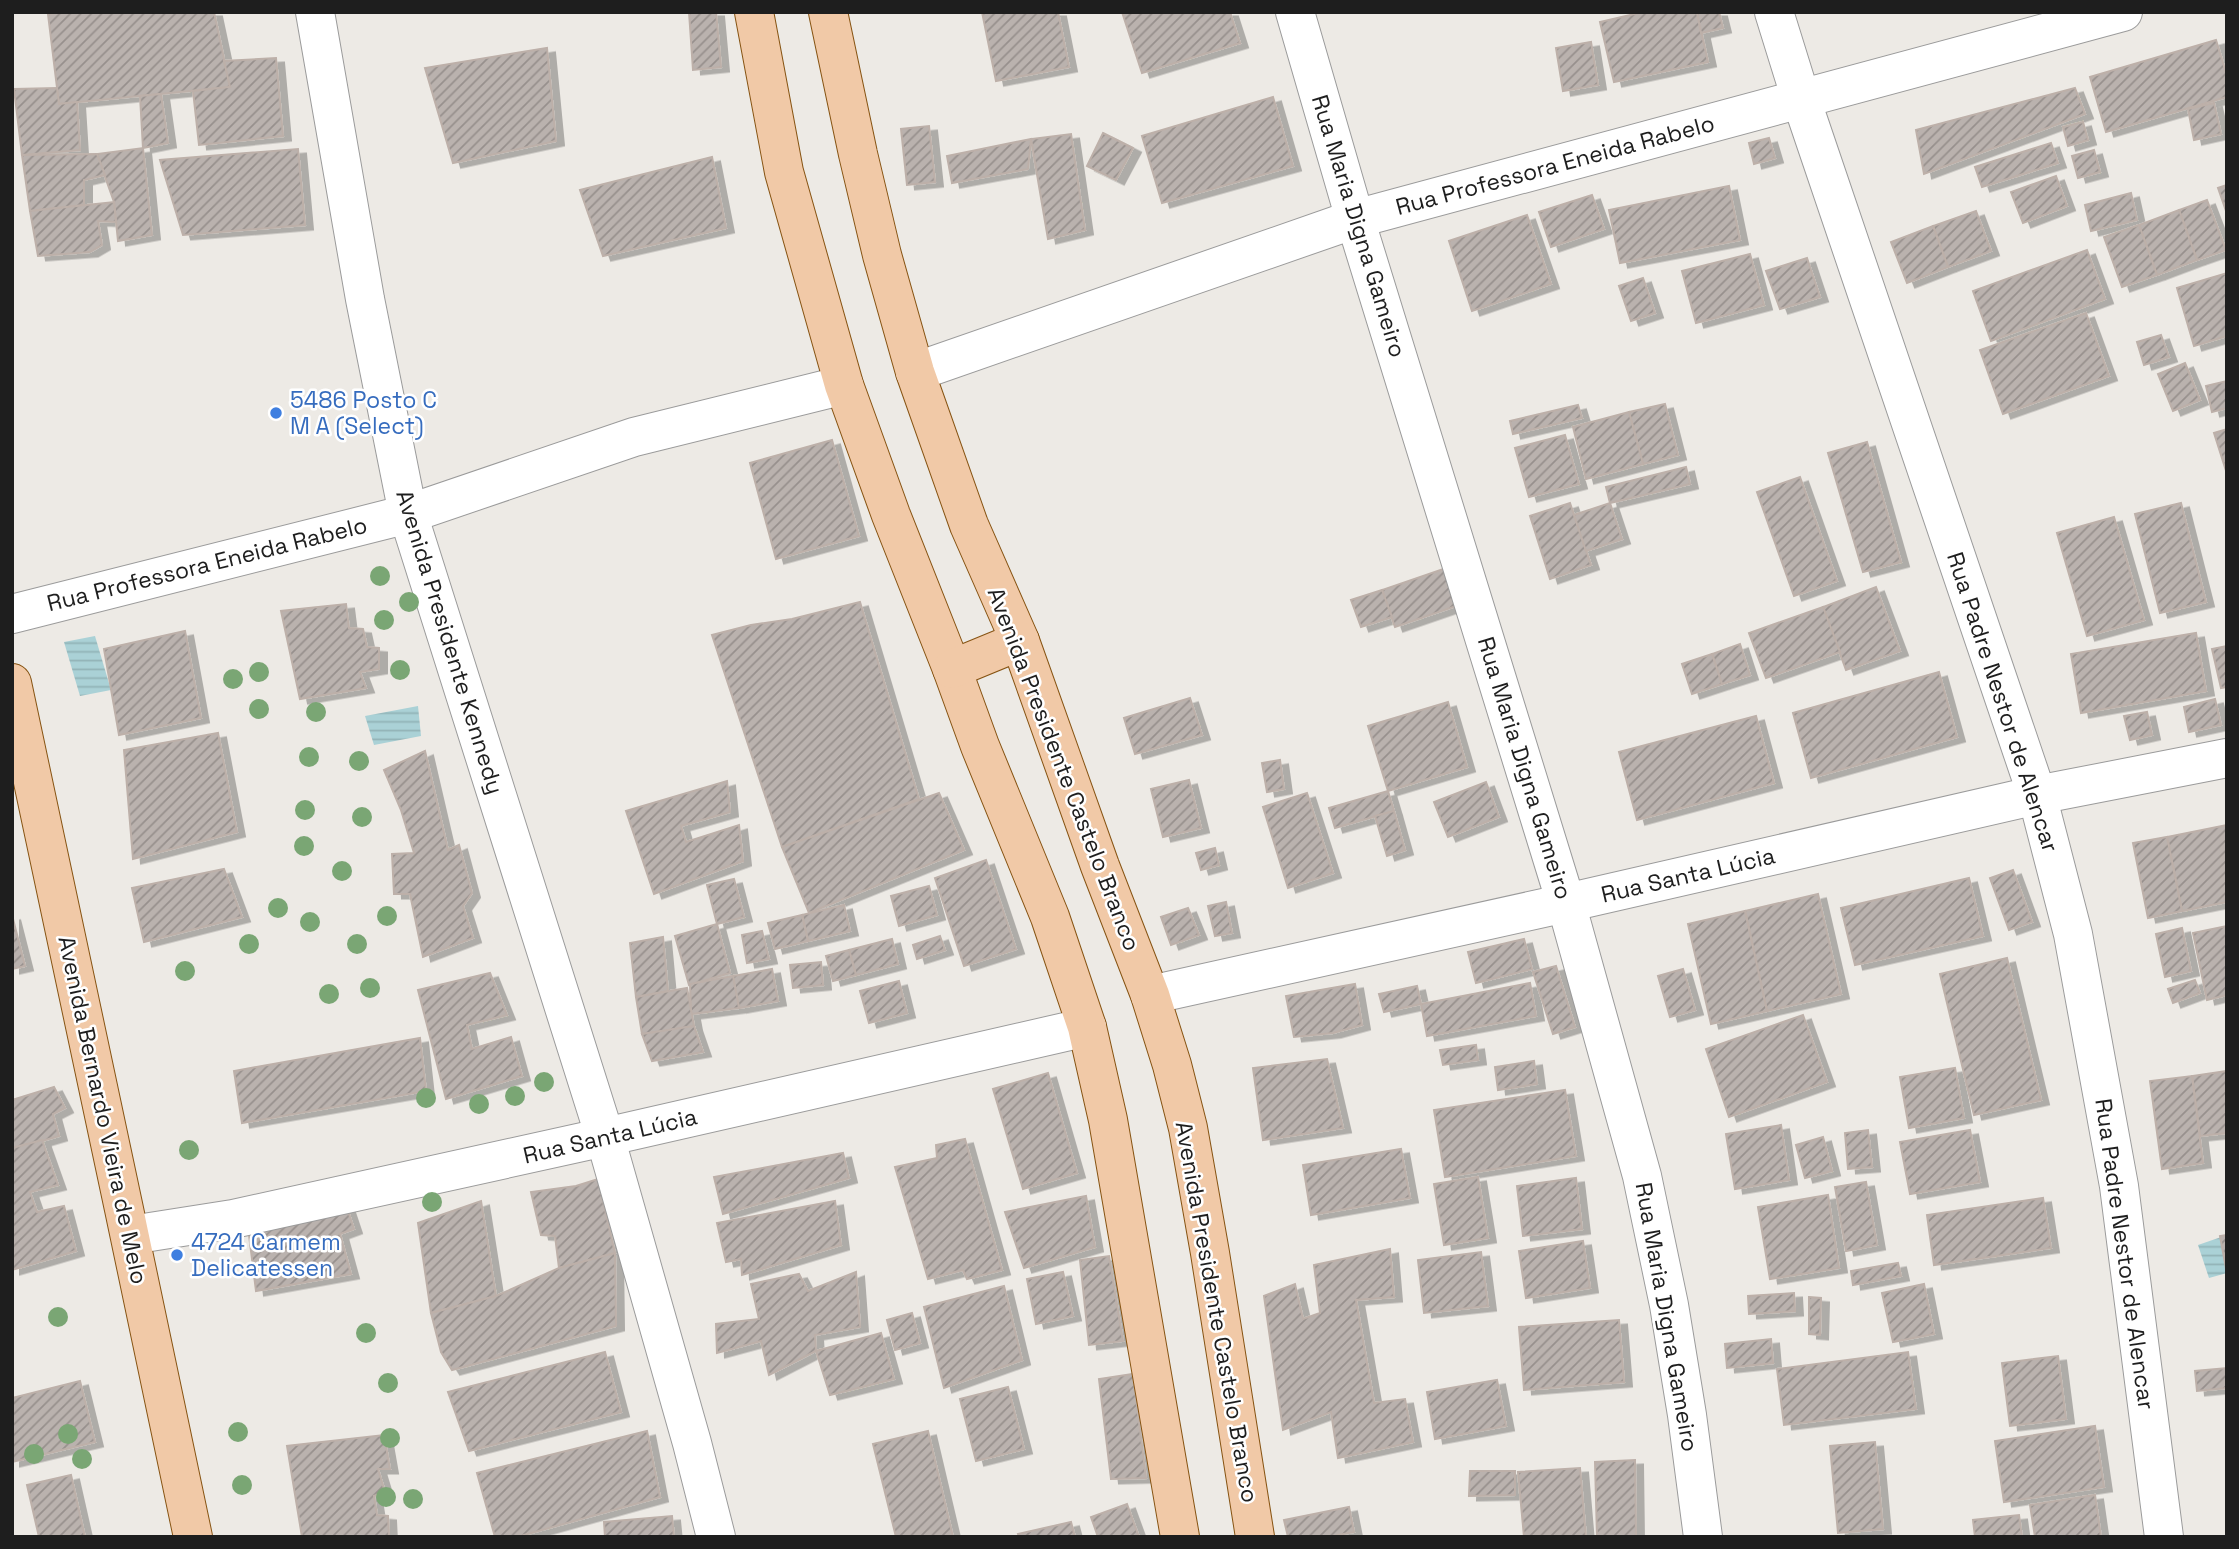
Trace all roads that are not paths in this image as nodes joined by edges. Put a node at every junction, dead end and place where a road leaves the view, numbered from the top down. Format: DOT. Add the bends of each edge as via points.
graph roads {
  1 [pos="315,12"];
  2 [pos="754,12"];
  3 [pos="828,12"];
  4 [pos="1295,12"];
  5 [pos="1774,12"];
  6 [pos="2123,12"];
  7 [pos="1801,99"];
  8 [pos="1355,219"];
  9 [pos="915,372"];
  10 [pos="844,385"];
  11 [pos="408,514"];
  12 [pos="12,614"];
  13 [pos="1020,641"];
  14 [pos="952,669"];
  15 [pos="12,683"];
  16 [pos="2227,758"];
  17 [pos="2037,795"];
  18 [pos="1566,903"];
  19 [pos="1150,995"];
  20 [pos="1087,1027"];
  21 [pos="605,1138"];
  22 [pos="131,1235"];
  23 [pos="193,1537"];
  24 [pos="716,1537"];
  25 [pos="1180,1537"];
  26 [pos="1255,1537"];
  27 [pos="1703,1537"];
  28 [pos="2164,1537"];
  1 -- 11 [label="street, Avenida Presidente Kennedy"];
  2 -- 10 [label="main road" via="784,172"];
  3 -- 9 [label="main road, Avenida Presidente Castelo Branco" via="876,230"];
  4 -- 8 [label="street, Rua Maria Digna Gameiro"];
  5 -- 7 [label="street, Rua Padre Nestor de Alencar"];
  6 -- 7 [label="street, Rua Professora Eneida Rabelo"];
  7 -- 8 [label="street, Rua Professora Eneida Rabelo"];
  7 -- 17 [label="street, Rua Padre Nestor de Alencar"];
  8 -- 9 [label="street, Rua Professora Eneida Rabelo"];
  8 -- 18 [label="street, Rua Maria Digna Gameiro"];
  9 -- 13 [label="main road, Avenida Presidente Castelo Branco" via="969,525"];
  10 -- 11 [label="street, Rua Professora Eneida Rabelo" via="634,437"];
  10 -- 14 [label="main road"];
  11 -- 12 [label="street, Rua Professora Eneida Rabelo"];
  11 -- 21 [label="street, Avenida Presidente Kennedy"];
  13 -- 14 [label="main road"];
  13 -- 19 [label="main road, Avenida Presidente Castelo Branco"];
  14 -- 20 [label="main road" via="1050,916"];
  15 -- 22 [label="main road, Avenida Bernardo Vieira de Melo"];
  16 -- 17 [label="street, Rua Santa Lúcia"];
  17 -- 18 [label="street, Rua Santa Lúcia"];
  17 -- 28 [label="street, Rua Padre Nestor de Alencar" via="2073,934 2119,1186"];
  18 -- 19 [label="street, Rua Santa Lúcia"];
  18 -- 27 [label="street, Rua Maria Digna Gameiro" via="1650,1215 1674,1333"];
  19 -- 26 [label="main road, Avenida Presidente Castelo Branco" via="1188,1128"];
  20 -- 21 [label="street, Rua Santa Lúcia"];
  20 -- 25 [label="main road" via="1108,1120"];
  21 -- 22 [label="street, Rua Santa Lúcia" via="233,1219"];
  21 -- 24 [label="street, Avenida Presidente Kennedy"];
  22 -- 23 [label="main road, Avenida Bernardo Vieira de Melo"];
}
